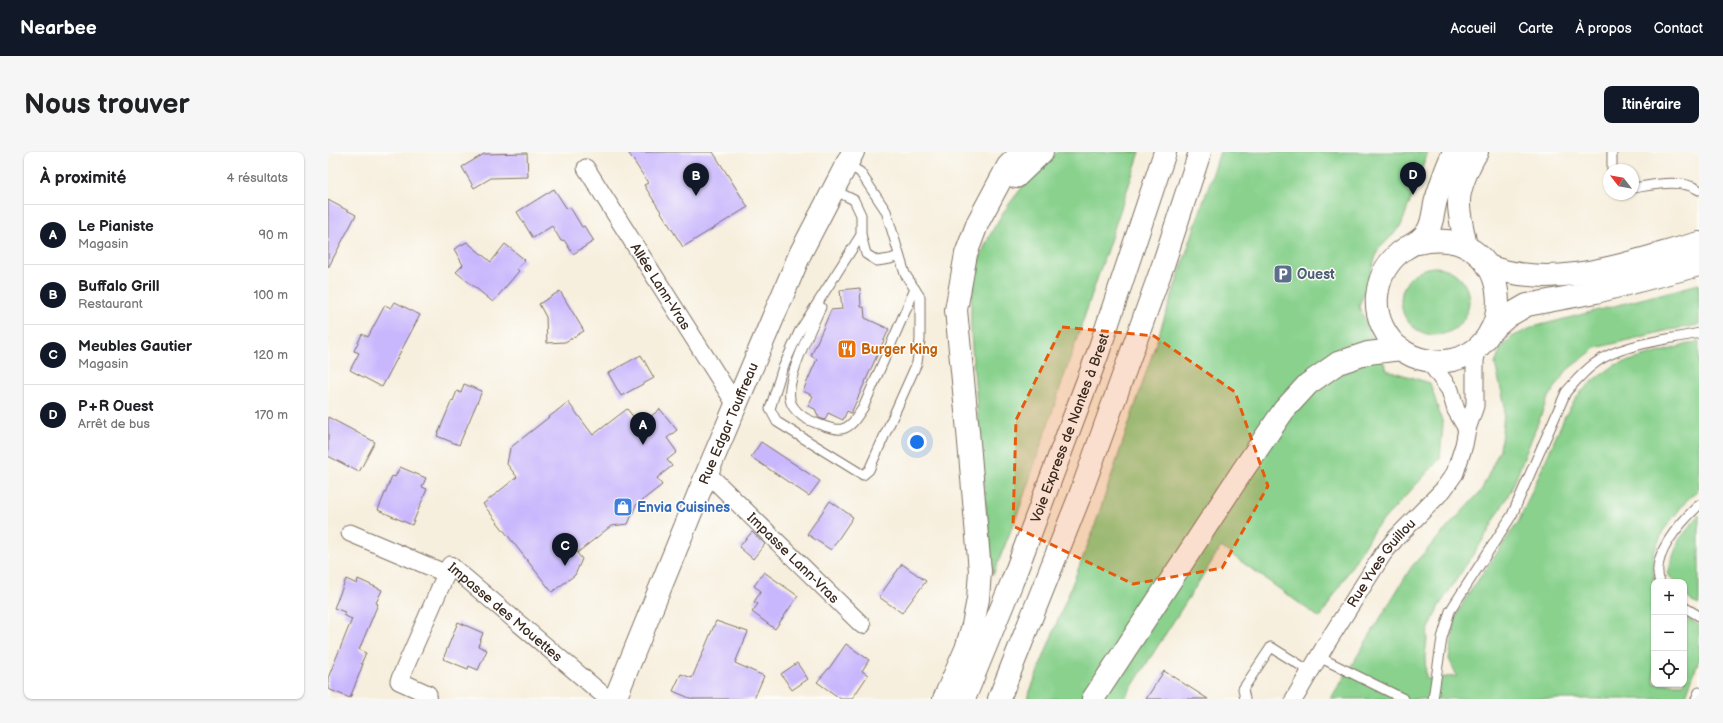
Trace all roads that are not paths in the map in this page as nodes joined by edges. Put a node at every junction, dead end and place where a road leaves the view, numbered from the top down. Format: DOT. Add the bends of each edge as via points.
graph roads {
  1 [pos="1022,152"];
  2 [pos="1042,152"];
  3 [pos="1165,152"];
  4 [pos="1200,152"];
  5 [pos="1454,152"];
  6 [pos="1477,152"];
  7 [pos="1612,152"];
  8 [pos="850,158"];
  9 [pos="1612,164"];
  10 [pos="586,168"];
  11 [pos="1639,187"];
  12 [pos="834,190"];
  13 [pos="1699,190"];
  14 [pos="978,222"];
  15 [pos="861,234"];
  16 [pos="1418,243"];
  17 [pos="1699,243"];
  18 [pos="1466,247"];
  19 [pos="899,256"];
  20 [pos="1699,265"];
  21 [pos="1488,266"];
  22 [pos="836,275"];
  23 [pos="915,289"];
  24 [pos="1699,333"];
  25 [pos="1484,338"];
  26 [pos="1401,349"];
  27 [pos="1429,361"];
  28 [pos="736,405"];
  29 [pos="1466,429"];
  30 [pos="707,473"];
  31 [pos="1699,505"];
  32 [pos="350,533"];
  33 [pos="447,574"];
  34 [pos="1660,579"];
  35 [pos="1687,609"];
  36 [pos="1699,616"];
  37 [pos="862,625"];
  38 [pos="1315,664"];
  39 [pos="1699,692"];
  40 [pos="428,694"];
  41 [pos="608,699"];
  42 [pos="615,699"];
  43 [pos="944,699"];
  44 [pos="964,699"];
  45 [pos="999,699"];
  46 [pos="1093,699"];
  47 [pos="1245,699"];
  48 [pos="1294,699"];
  49 [pos="1404,699"];
  50 [pos="1433,699"];
  51 [pos="1696,699"];
  1 -- 14 [label="main road" via="1008,166"];
  2 -- 14 [label="main road" via="1019,173"];
  3 -- 44 [label="main road, Voie Express de Nantes à Brest" via="1098,352 1012,582"];
  4 -- 45 [label="main road" via="1158,280 1082,491"];
  5 -- 16 [label="main road" via="1428,230"];
  6 -- 18 [label="main road" via="1466,174 1459,201"];
  7 -- 9 [label="lane"];
  8 -- 12 [label="main road, Rue Edgar Touffreau"];
  8 -- 19 [label="lane" via="886,211"];
  10 -- 28 [label="street, Allée Lann-Vras"];
  11 -- 13 [label="lane" via="1670,183"];
  12 -- 15 [label="lane" via="854,200 861,215"];
  12 -- 28 [label="main road, Rue Edgar Touffreau" via="801,252"];
  14 -- 43 [label="main road" via="966,254 956,310 980,571 973,625 966,649"];
  15 -- 19 [label="lane" via="866,254 877,261"];
  15 -- 22 [label="lane"];
  16 -- 18 [label="main road" via="1442,240"];
  16 -- 26 [label="main road" via="1407,248 1389,264 1383,274 1377,297 1377,309 1385,331"];
  17 -- 21 [label="main road" via="1584,273 1562,276 1521,275"];
  18 -- 21 [label="main road"];
  19 -- 23 [label="lane" via="905,274"];
  20 -- 25 [label="main road" via="1596,292 1527,305 1508,316"];
  21 -- 25 [label="main road" via="1494,278 1498,298 1495,319"];
  22 -- 23 [label="lane" via="807,336 792,378 790,398 794,408 803,417 831,428 842,429 853,423 863,408"];
  22 -- 23 [label="lane" via="799,332 782,370 770,409 777,422 863,475 869,470 917,363 920,297"];
  24 -- 50 [label="lane" via="1619,350 1595,363 1566,392 1512,515 1450,611 1442,638"];
  25 -- 27 [label="main road" via="1461,357 1440,362"];
  25 -- 29 [label="street, Rue Yves Guillou" via="1475,360 1475,406"];
  26 -- 27 [label="main road" via="1409,355"];
  26 -- 46 [label="main road" via="1368,353 1338,364 1308,384 1284,410"];
  27 -- 29 [label="street" via="1450,390 1456,410"];
  28 -- 30 [label="main road, Rue Edgar Touffreau"];
  29 -- 38 [label="street, Rue Yves Guillou" via="1455,473 1383,554"];
  30 -- 37 [label="street, Impasse Lann-Vras"];
  30 -- 42 [label="main road, Rue Edgar Touffreau"];
  31 -- 34 [label="lane" via="1683,521 1666,545 1659,566"];
  32 -- 33 [label="street"];
  33 -- 40 [label="street, Impasse des Mouettes" via="399,681"];
  33 -- 41 [label="street, Impasse des Mouettes" via="450,565"];
  35 -- 36 [label="lane"];
  38 -- 47 [label="lane" via="1270,647 1244,689"];
  38 -- 48 [label="street, Rue Yves Guillou"];
  38 -- 49 [label="lane"];
  39 -- 51 [label="lane"];
}
